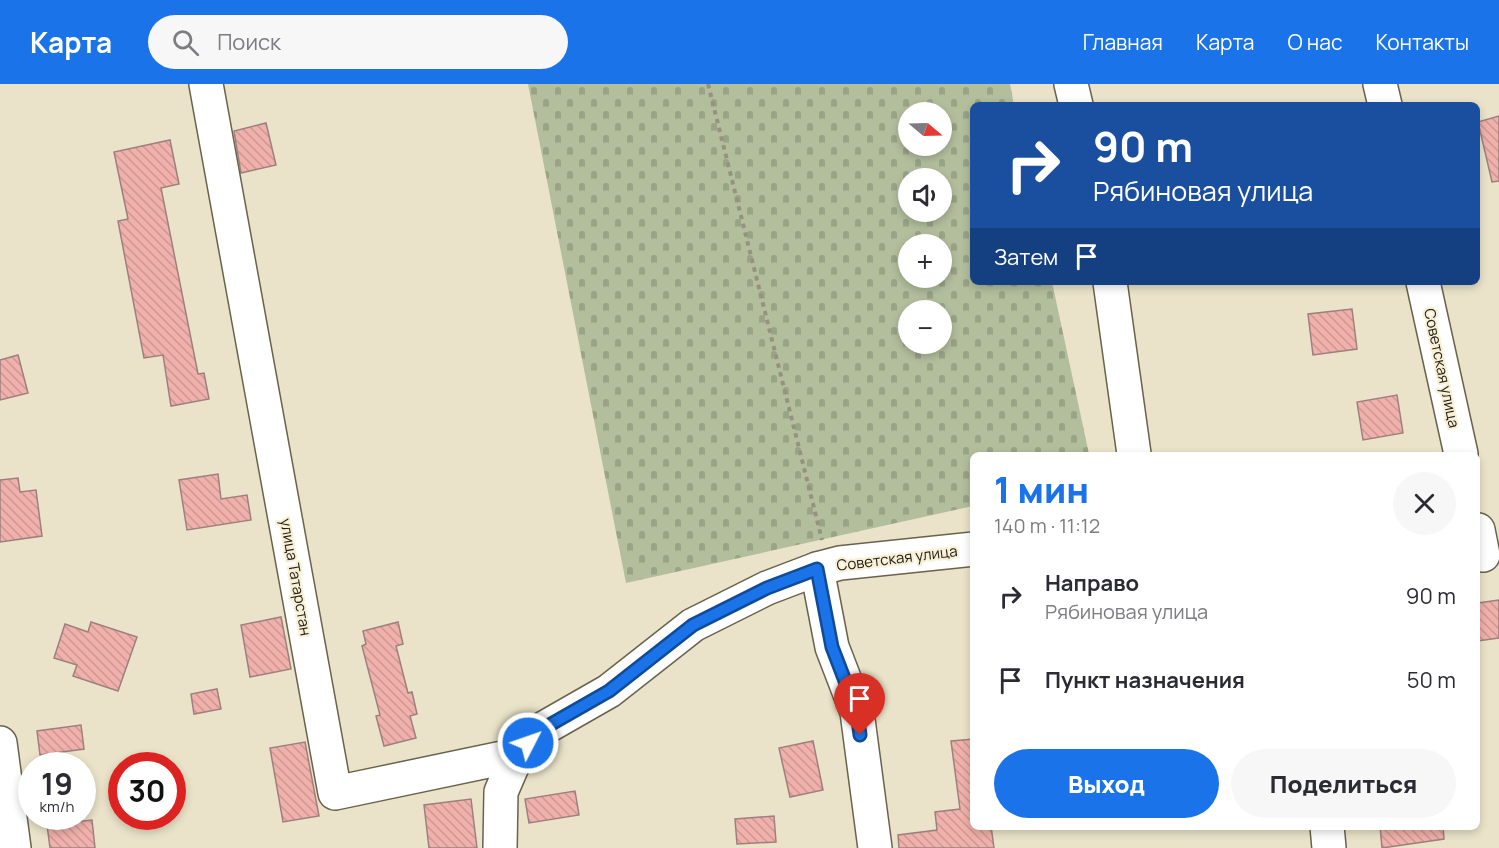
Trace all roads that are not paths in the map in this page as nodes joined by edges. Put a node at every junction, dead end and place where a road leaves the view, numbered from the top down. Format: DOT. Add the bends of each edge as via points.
graph roads {
  1 [pos="206,84"];
  2 [pos="1071,84"];
  3 [pos="1380,84"];
  4 [pos="1075,102"];
  5 [pos="1383,102"];
  6 [pos="1110,285"];
  7 [pos="1424,285"];
  8 [pos="1134,452"];
  9 [pos="1461,452"];
  10 [pos="970,549"];
  11 [pos="829,566"];
  12 [pos="0,743"];
  13 [pos="517,755"];
  14 [pos="1327,830"];
  15 [pos="14,848"];
  16 [pos="500,848"];
  17 [pos="875,848"];
  18 [pos="1329,848"];
  1 -- 13 [label="street, улица Татарстан" via="335,793"];
  2 -- 4 [label="street"];
  3 -- 5 [label="street"];
  6 -- 8 [label="street"];
  7 -- 9 [label="street, Советская улица"];
  10 -- 11 [label="street, Советская улица"];
  11 -- 13 [label="street, Советская улица" via="767,588 693,625 609,691 539,731"];
  11 -- 17 [label="street" via="832,647 857,712"];
  12 -- 15 [label="street"];
  13 -- 16 [label="street" via="501,792"];
  14 -- 18 [label="street"];
}
